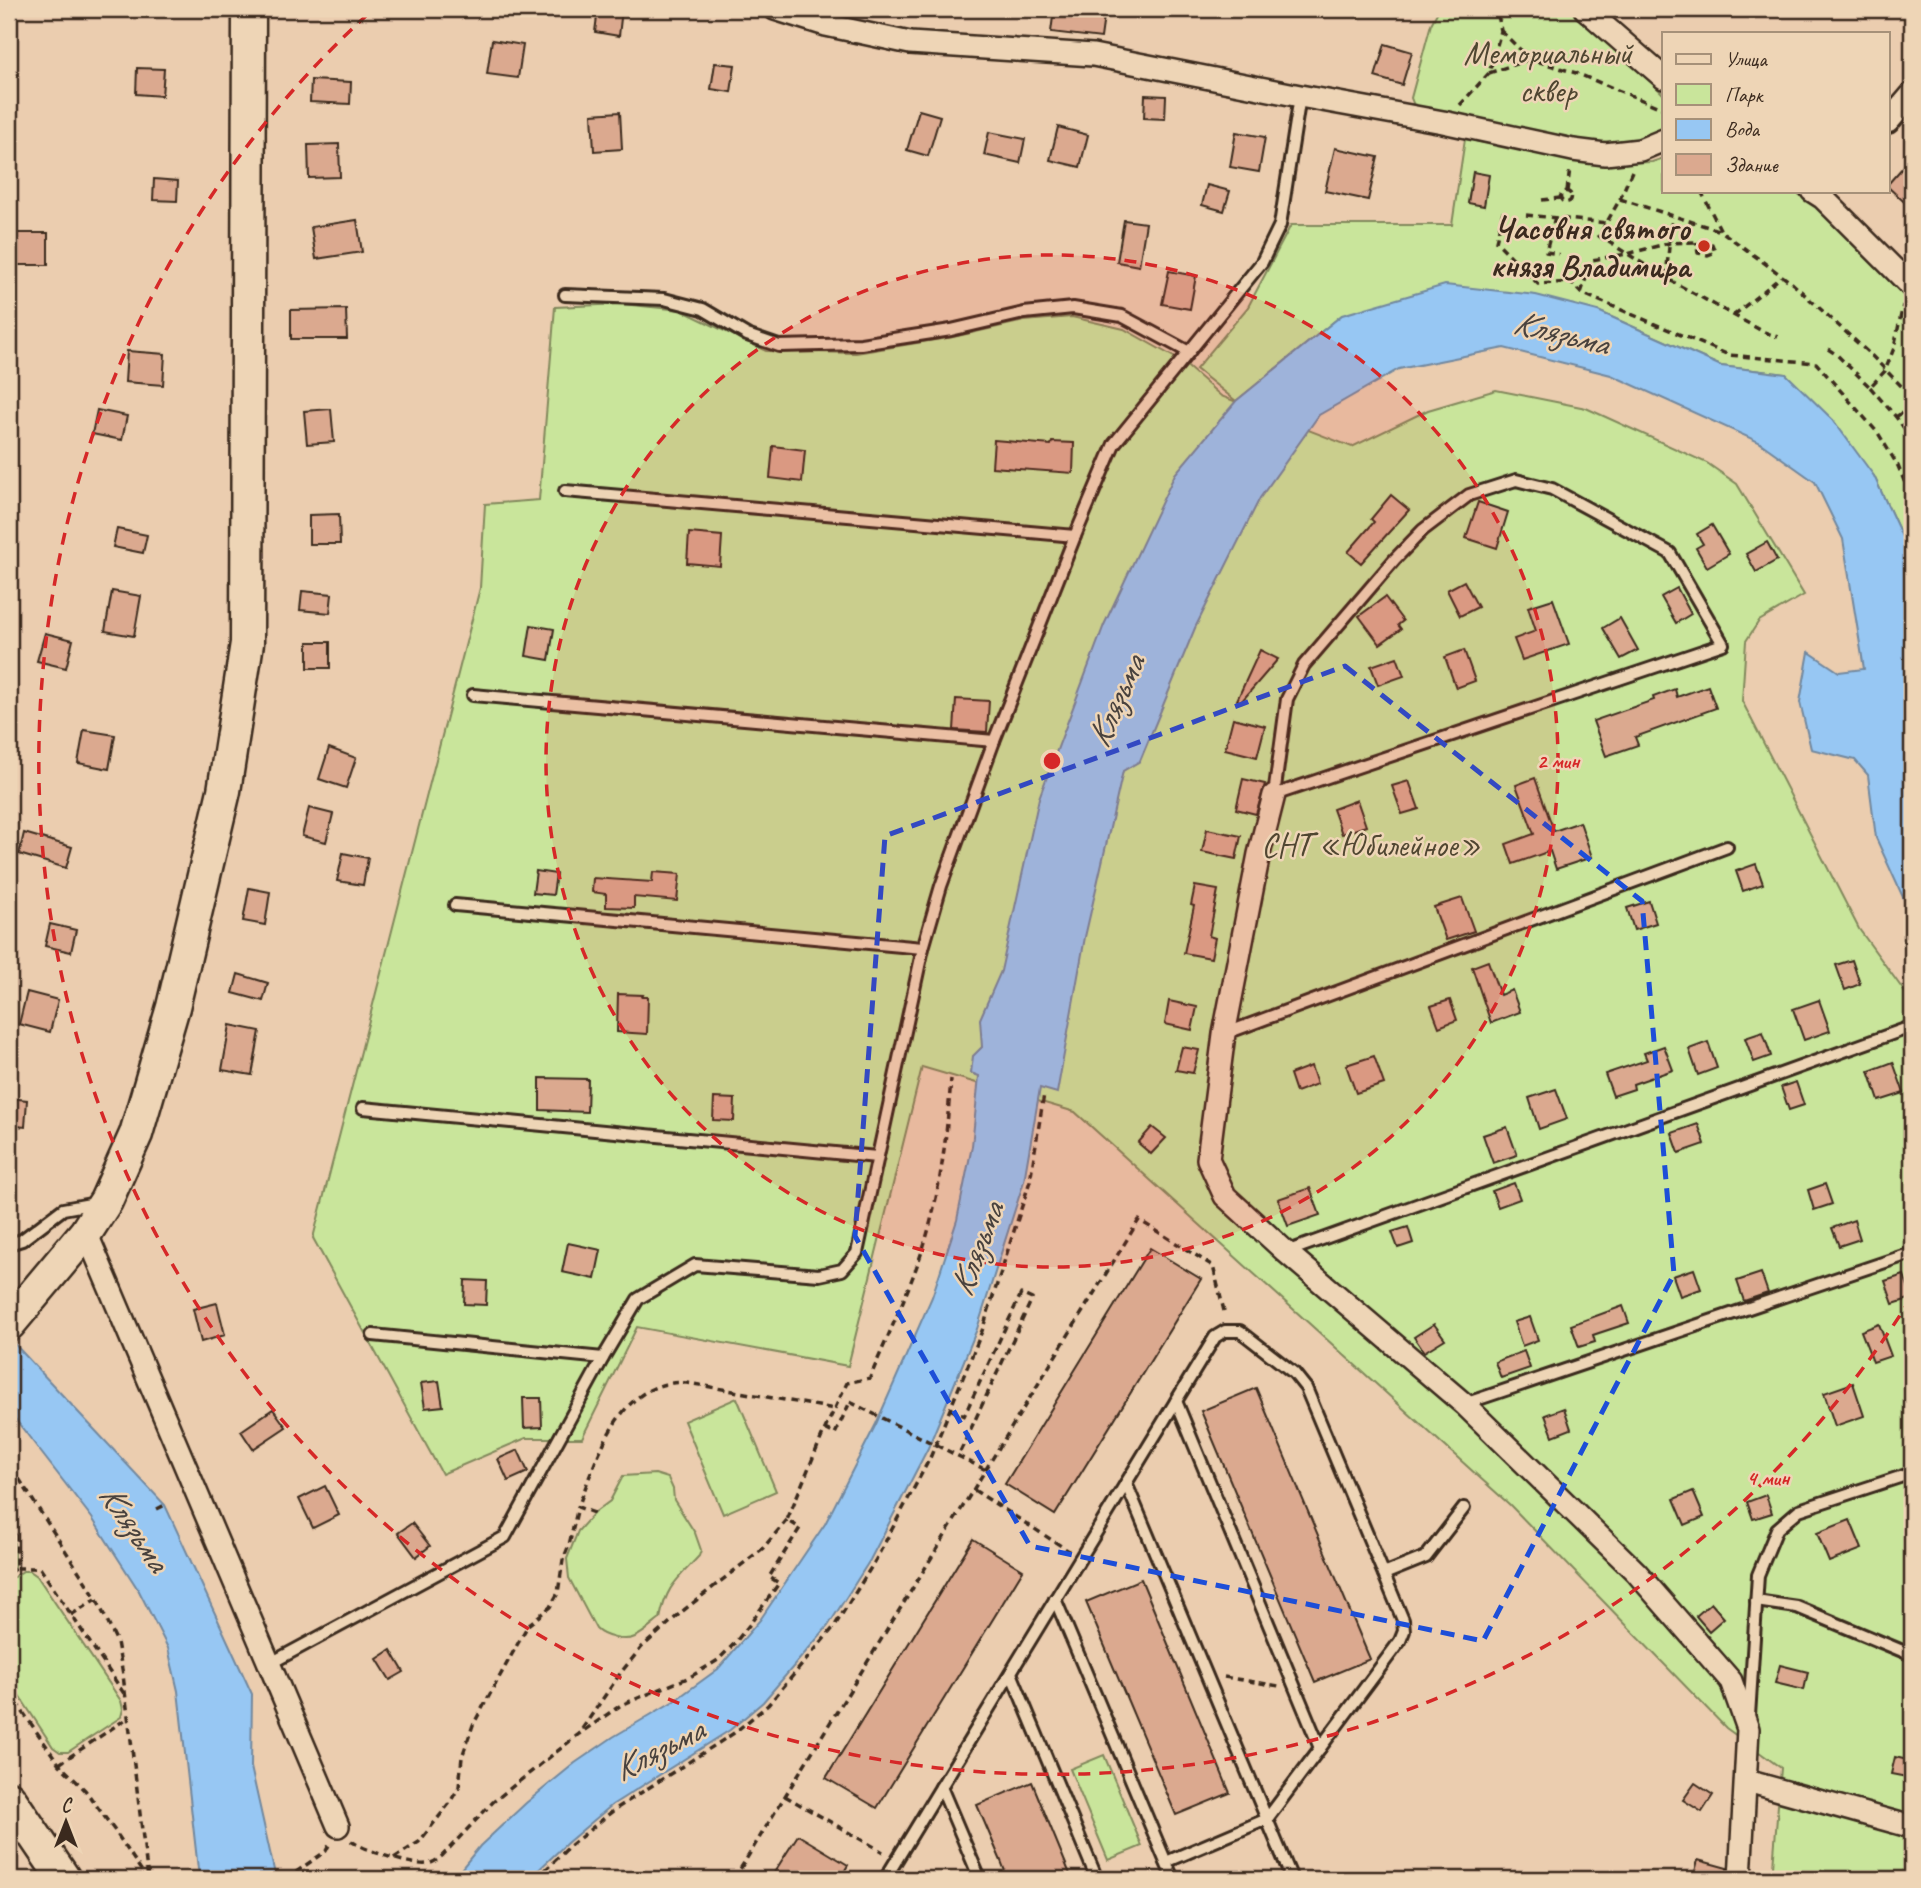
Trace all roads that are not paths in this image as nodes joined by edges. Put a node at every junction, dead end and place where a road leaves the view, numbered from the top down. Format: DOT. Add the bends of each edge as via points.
graph roads {
  1 [pos="249,9"];
  2 [pos="775,9"];
  3 [pos="1585,9"];
  4 [pos="1662,76"];
  5 [pos="1912,93"];
  6 [pos="1300,96"];
  7 [pos="1890,120"];
  8 [pos="1662,142"];
  9 [pos="1821,193"];
  10 [pos="1910,285"];
  11 [pos="565,295"];
  12 [pos="1189,352"];
  13 [pos="565,491"];
  14 [pos="1075,536"];
  15 [pos="474,695"];
  16 [pos="994,741"];
  17 [pos="1273,795"];
  18 [pos="1727,847"];
  19 [pos="456,905"];
  20 [pos="923,948"];
  21 [pos="1908,1028"];
  22 [pos="1224,1034"];
  23 [pos="363,1108"];
  24 [pos="877,1157"];
  25 [pos="106,1201"];
  26 [pos="86,1232"];
  27 [pos="9,1244"];
  28 [pos="1286,1252"];
  29 [pos="1912,1253"];
  30 [pos="9,1324"];
  31 [pos="373,1335"];
  32 [pos="603,1358"];
  33 [pos="1176,1401"];
  34 [pos="1464,1404"];
  35 [pos="1912,1474"];
  36 [pos="1126,1483"];
  37 [pos="1465,1508"];
  38 [pos="1384,1574"];
  39 [pos="1055,1599"];
  40 [pos="1756,1601"];
  41 [pos="1912,1655"];
  42 [pos="269,1664"];
  43 [pos="1011,1673"];
  44 [pos="1748,1729"];
  45 [pos="1320,1748"];
  46 [pos="1747,1781"];
  47 [pos="941,1787"];
  48 [pos="9,1798"];
  49 [pos="1267,1819"];
  50 [pos="338,1826"];
  51 [pos="1912,1827"];
  52 [pos="1166,1862"];
  53 [pos="65,1879"];
  54 [pos="885,1879"];
  55 [pos="980,1879"];
  56 [pos="1097,1879"];
  57 [pos="1173,1879"];
  58 [pos="1292,1879"];
  59 [pos="1740,1879"];
  1 -- 25 [label="main road" via="247,643 224,791 173,1007 136,1134"];
  2 -- 6 [label="street" via="910,43 1093,55"];
  3 -- 4 [label="street"];
  5 -- 7 [label="street"];
  6 -- 8 [label="street" via="1573,150 1605,154"];
  6 -- 12 [label="lane" via="1280,225 1262,262"];
  9 -- 10 [label="street"];
  11 -- 12 [label="lane" via="664,299 703,309 747,335 779,346 860,344 1073,308 1122,316"];
  12 -- 14 [label="lane" via="1114,444"];
  13 -- 14 [label="lane"];
  14 -- 16 [label="lane"];
  15 -- 16 [label="lane"];
  16 -- 20 [label="lane"];
  17 -- 17 [label="lane" via="1287,699 1304,665 1423,530 1469,495 1516,480 1552,489 1670,552 1723,645"];
  17 -- 22 [label="street"];
  18 -- 22 [label="lane"];
  19 -- 20 [label="lane"];
  20 -- 24 [label="lane"];
  21 -- 28 [label="lane"];
  22 -- 28 [label="street" via="1209,1159 1225,1196"];
  23 -- 24 [label="lane"];
  24 -- 32 [label="lane" via="857,1254 842,1270 819,1275 695,1265 638,1299"];
  25 -- 26 [label="main road"];
  25 -- 27 [label="lane" via="64,1209 22,1240"];
  26 -- 30 [label="main road"];
  26 -- 42 [label="street"];
  28 -- 34 [label="street"];
  29 -- 34 [label="lane"];
  31 -- 32 [label="lane"];
  32 -- 42 [label="lane" via="505,1537"];
  33 -- 36 [label="lane"];
  33 -- 38 [label="lane" via="1215,1337 1225,1331 1240,1331 1300,1379"];
  33 -- 45 [label="lane"];
  34 -- 44 [label="street" via="1654,1591 1731,1681"];
  35 -- 40 [label="lane" via="1799,1510 1777,1529 1758,1575"];
  36 -- 39 [label="lane"];
  36 -- 49 [label="lane"];
  37 -- 38 [label="lane" via="1426,1557"];
  38 -- 45 [label="lane" via="1403,1620 1400,1642"];
  39 -- 43 [label="lane"];
  39 -- 52 [label="lane"];
  40 -- 41 [label="lane" via="1797,1607"];
  40 -- 44 [label="lane"];
  42 -- 50 [label="street"];
  43 -- 47 [label="lane"];
  43 -- 56 [label="lane"];
  44 -- 46 [label="street"];
  45 -- 49 [label="lane"];
  46 -- 51 [label="street"];
  46 -- 59 [label="street"];
  47 -- 54 [label="lane"];
  47 -- 55 [label="lane"];
  48 -- 53 [label="main road"];
  49 -- 52 [label="lane"];
  49 -- 58 [label="lane"];
  52 -- 57 [label="lane"];
}
